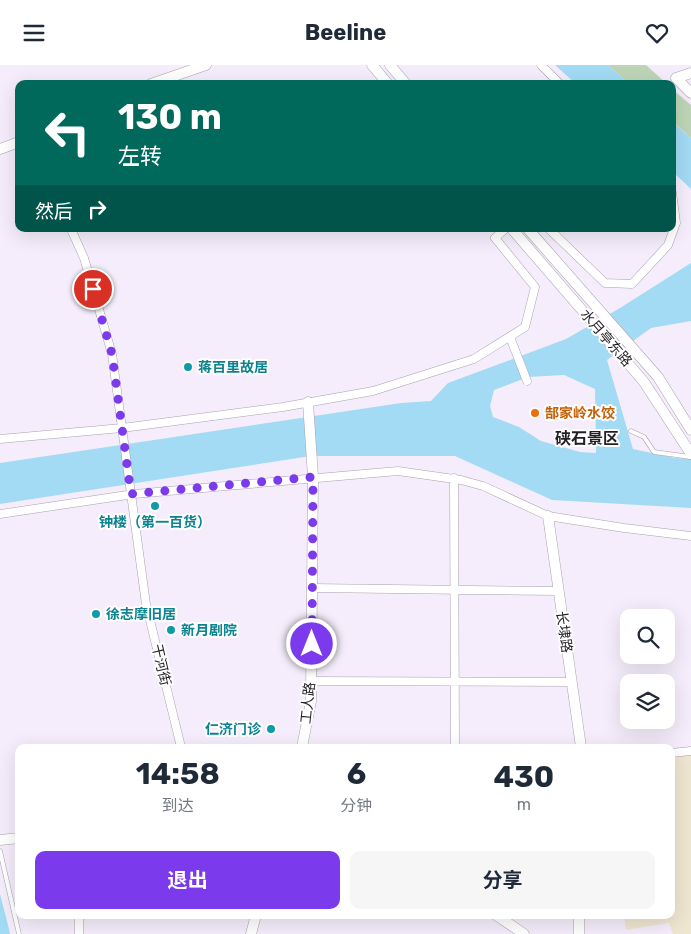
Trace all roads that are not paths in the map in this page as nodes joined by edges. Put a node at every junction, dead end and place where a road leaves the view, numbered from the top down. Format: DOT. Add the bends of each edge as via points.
graph roads {
  1 [pos="206,65"];
  2 [pos="372,65"];
  3 [pos="390,65"];
  4 [pos="541,65"];
  5 [pos="691,73"];
  6 [pos="163,80"];
  7 [pos="385,80"];
  8 [pos="403,80"];
  9 [pos="556,80"];
  10 [pos="675,80"];
  11 [pos="676,83"];
  12 [pos="691,93"];
  13 [pos="15,143"];
  14 [pos="0,149"];
  15 [pos="72,232"];
  16 [pos="502,232"];
  17 [pos="515,232"];
  18 [pos="531,232"];
  19 [pos="553,232"];
  20 [pos="673,232"];
  21 [pos="510,337"];
  22 [pos="527,381"];
  23 [pos="308,406"];
  24 [pos="691,430"];
  25 [pos="122,431"];
  26 [pos="631,431"];
  27 [pos="0,439"];
  28 [pos="691,455"];
  29 [pos="312,474"];
  30 [pos="454,479"];
  31 [pos="131,494"];
  32 [pos="0,514"];
  33 [pos="548,516"];
  34 [pos="691,536"];
  35 [pos="312,588"];
  36 [pos="454,589"];
  37 [pos="559,591"];
  38 [pos="311,681"];
  39 [pos="455,682"];
  40 [pos="572,682"];
  41 [pos="180,744"];
  42 [pos="303,744"];
  43 [pos="455,744"];
  44 [pos="581,744"];
  45 [pos="691,751"];
  46 [pos="675,753"];
  47 [pos="15,838"];
  48 [pos="0,840"];
  49 [pos="0,851"];
  50 [pos="15,917"];
  51 [pos="16,919"];
  52 [pos="79,919"];
  53 [pos="255,919"];
  54 [pos="502,919"];
  55 [pos="579,919"];
  56 [pos="19,934"];
  57 [pos="79,934"];
  58 [pos="251,934"];
  59 [pos="524,934"];
  60 [pos="579,934"];
  1 -- 6 [label="street"];
  2 -- 7 [label="street"];
  3 -- 8 [label="street"];
  4 -- 9 [label="street"];
  5 -- 10 [label="street"];
  11 -- 12 [label="street"];
  13 -- 14 [label="street"];
  15 -- 25 [label="street, 干河街" via="84,258 112,354"];
  16 -- 21 [label="street" via="495,238 535,287 525,327"];
  17 -- 28 [label="street, 水月亭东路" via="644,382"];
  18 -- 24 [label="street, 水月亭东路" via="658,377"];
  19 -- 20 [label="street" via="605,283 632,284 668,245"];
  21 -- 22 [label="street"];
  21 -- 23 [label="street" via="474,359 373,391"];
  23 -- 25 [label="street"];
  23 -- 29 [label="street, 工人路"];
  25 -- 27 [label="street"];
  25 -- 31 [label="street, 干河街"];
  26 -- 28 [label="lane" via="644,437 654,452"];
  29 -- 30 [label="street" via="398,471"];
  29 -- 31 [label="street"];
  29 -- 35 [label="street, 工人路"];
  30 -- 33 [label="street" via="483,486"];
  30 -- 36 [label="street"];
  31 -- 32 [label="street"];
  31 -- 41 [label="street, 干河街" via="146,604"];
  33 -- 34 [label="street"];
  33 -- 37 [label="street, 长埭路"];
  35 -- 36 [label="street"];
  35 -- 38 [label="street, 工人路"];
  36 -- 37 [label="street"];
  36 -- 39 [label="street"];
  37 -- 40 [label="street, 长埭路"];
  38 -- 39 [label="street"];
  38 -- 42 [label="street, 工人路" via="311,701"];
  39 -- 40 [label="street"];
  39 -- 43 [label="street"];
  40 -- 44 [label="street, 长埭路"];
  45 -- 46 [label="street"];
  47 -- 48 [label="street"];
  49 -- 50 [label="lane"];
  51 -- 56 [label="lane"];
  52 -- 57 [label="street"];
  53 -- 58 [label="street"];
  54 -- 59 [label="street"];
  55 -- 60 [label="street"];
}
